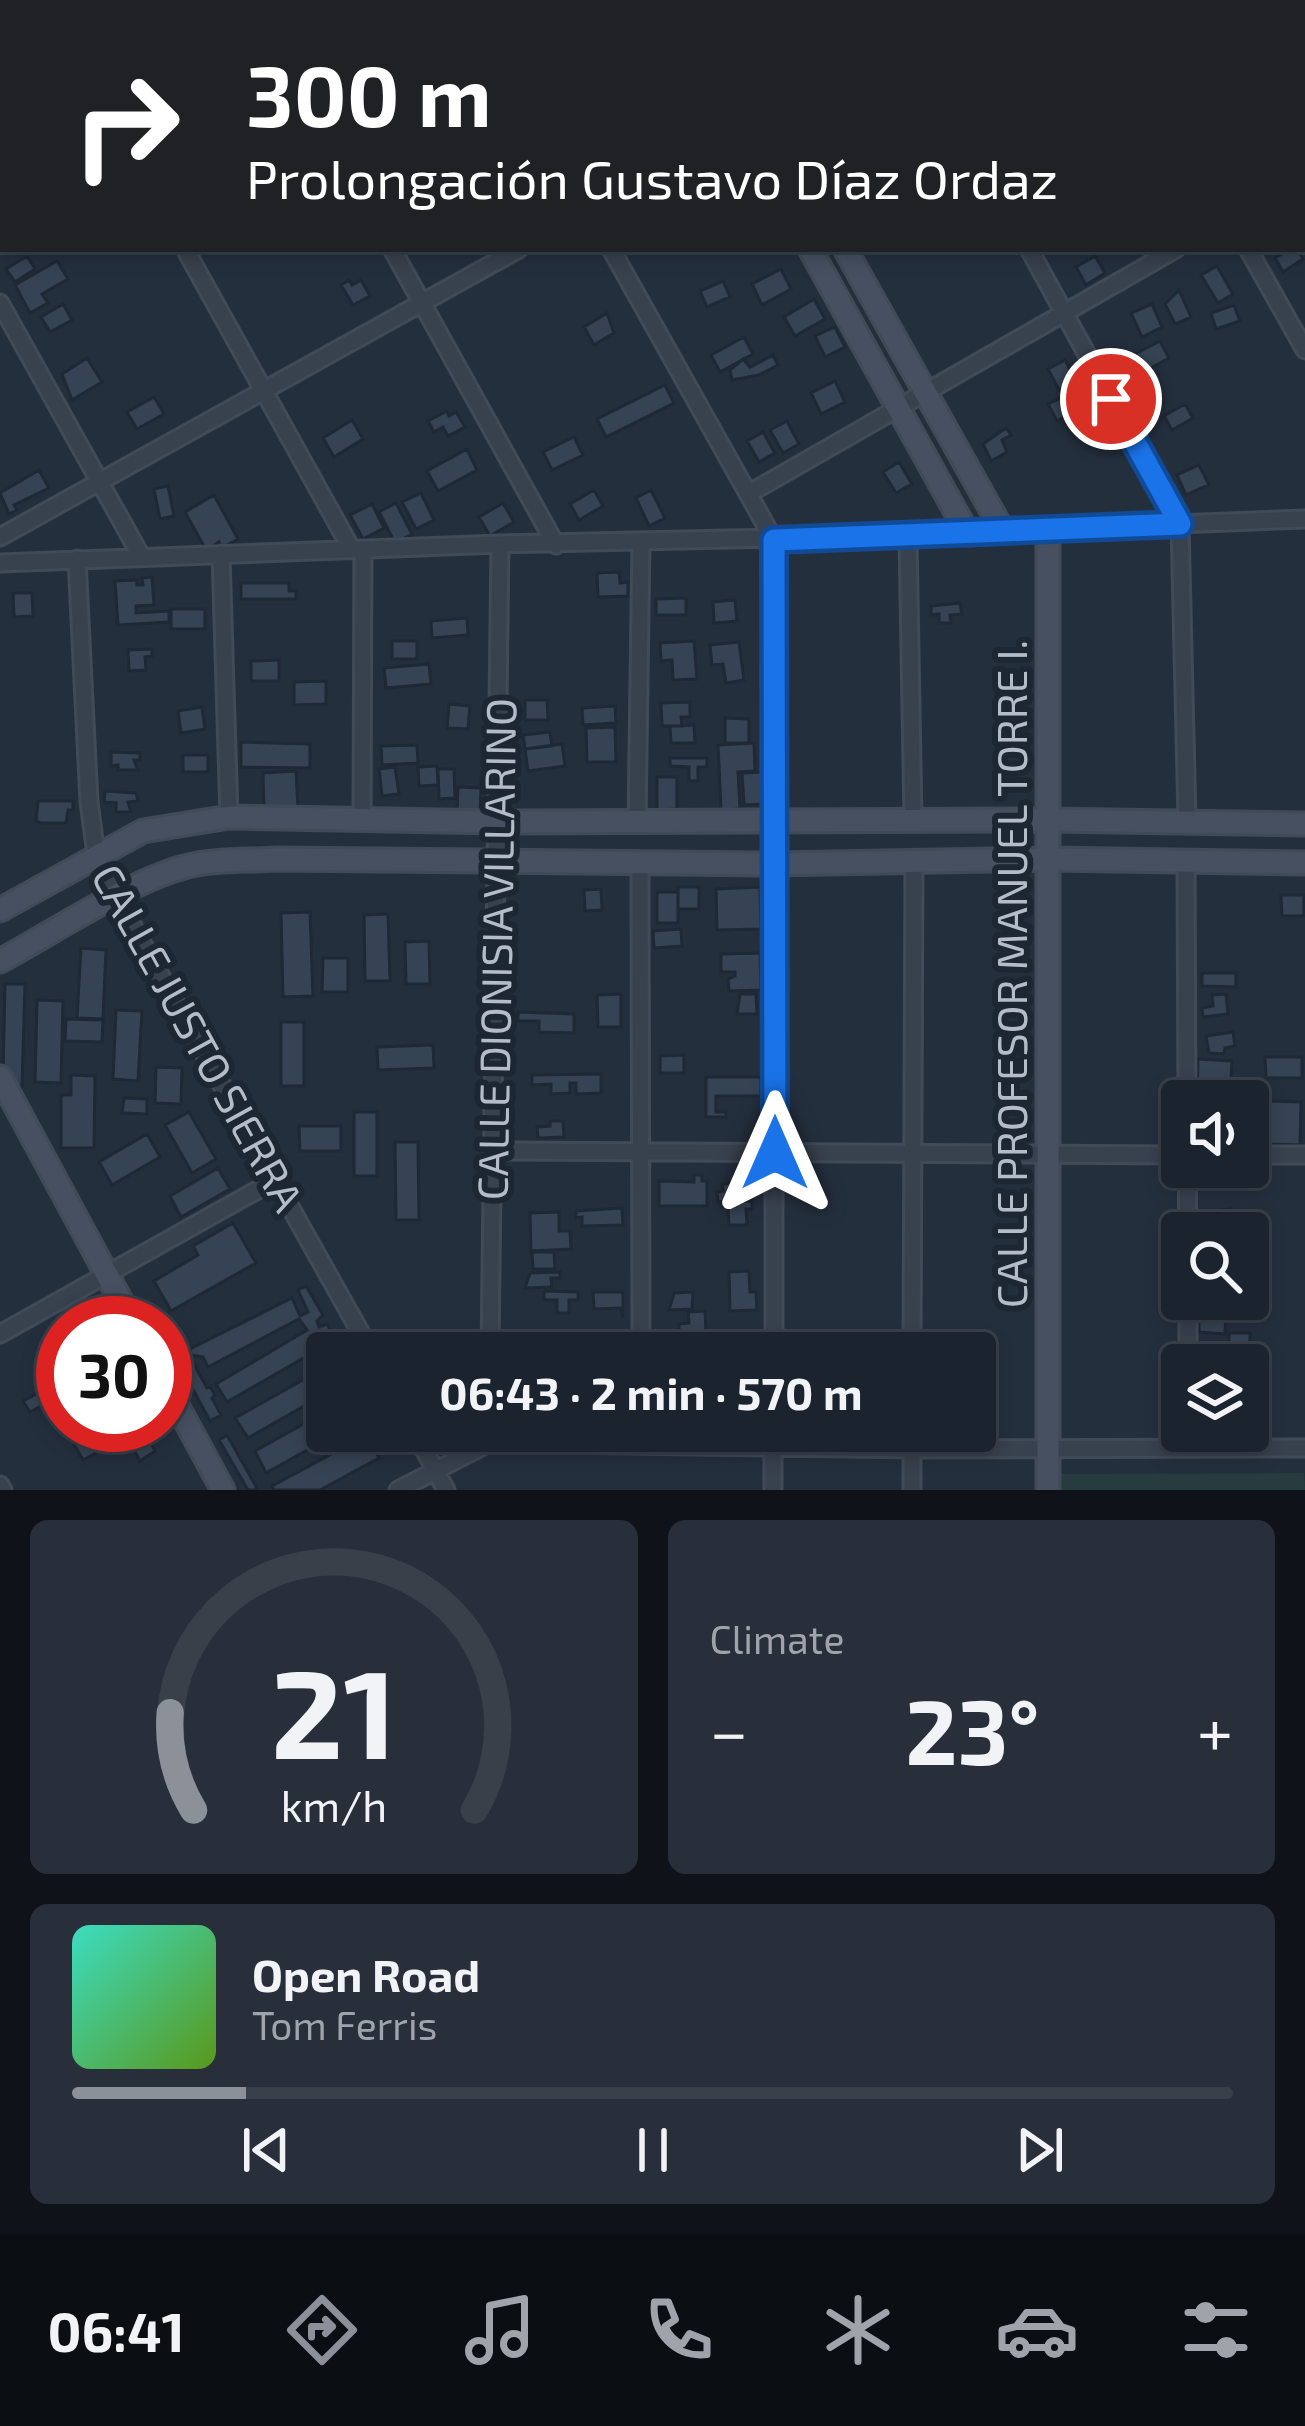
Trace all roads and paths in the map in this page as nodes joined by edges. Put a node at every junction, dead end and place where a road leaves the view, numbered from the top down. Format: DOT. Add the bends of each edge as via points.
graph roads {
  1 [pos="187,252"];
  2 [pos="394,252"];
  3 [pos="514,252"];
  4 [pos="613,252"];
  5 [pos="812,252"];
  6 [pos="847,252"];
  7 [pos="1031,252"];
  8 [pos="1171,252"];
  9 [pos="1251,252"];
  10 [pos="0,303"];
  11 [pos="422,303"];
  12 [pos="1065,315"];
  13 [pos="1305,350"];
  14 [pos="263,391"];
  15 [pos="927,394"];
  16 [pos="899,410"];
  17 [pos="98,482"];
  18 [pos="748,494"];
  19 [pos="1305,518"];
  20 [pos="1180,524"];
  21 [pos="1048,530"];
  22 [pos="1003,531"];
  23 [pos="968,534"];
  24 [pos="0,537"];
  25 [pos="908,538"];
  26 [pos="774,540"];
  27 [pos="641,542"];
  28 [pos="500,544"];
  29 [pos="556,545"];
  30 [pos="357,550"];
  31 [pos="221,554"];
  32 [pos="142,556"];
  33 [pos="77,559"];
  34 [pos="0,563"];
  35 [pos="229,817"];
  36 [pos="362,818"];
  37 [pos="776,820"];
  38 [pos="913,820"];
  39 [pos="1050,820"];
  40 [pos="1187,820"];
  41 [pos="497,822"];
  42 [pos="638,822"];
  43 [pos="1305,824"];
  44 [pos="96,854"];
  45 [pos="1051,859"];
  46 [pos="1186,860"];
  47 [pos="496,861"];
  48 [pos="640,862"];
  49 [pos="914,862"];
  50 [pos="1305,863"];
  51 [pos="776,864"];
  52 [pos="117,898"];
  53 [pos="0,910"];
  54 [pos="0,961"];
  55 [pos="0,1077"];
  56 [pos="1187,1080"];
  57 [pos="493,1151"];
  58 [pos="641,1153"];
  59 [pos="775,1153"];
  60 [pos="913,1154"];
  61 [pos="1050,1154"];
  62 [pos="1161,1155"];
  63 [pos="1269,1155"];
  64 [pos="1305,1155"];
  65 [pos="277,1179"];
  66 [pos="106,1274"];
  67 [pos="118,1296"];
  68 [pos="361,1332"];
  69 [pos="490,1332"];
  70 [pos="641,1332"];
  71 [pos="774,1332"];
  72 [pos="913,1332"];
  73 [pos="0,1334"];
  74 [pos="192,1433"];
  75 [pos="996,1444"];
  76 [pos="1048,1447"];
  77 [pos="1269,1448"];
  78 [pos="1305,1448"];
  79 [pos="1161,1449"];
  80 [pos="426,1452"];
  81 [pos="463,1452"];
  82 [pos="773,1452"];
  83 [pos="912,1452"];
  84 [pos="435,1468"];
  85 [pos="223,1490"];
  86 [pos="398,1490"];
  87 [pos="446,1490"];
  88 [pos="773,1490"];
  89 [pos="912,1490"];
  90 [pos="1048,1490"];
  1 -- 14 [label="street"];
  2 -- 11 [label="street"];
  3 -- 11 [label="street"];
  4 -- 18 [label="street"];
  5 -- 16 [label="street"];
  6 -- 15 [label="street"];
  7 -- 12 [label="street"];
  8 -- 12 [label="street"];
  9 -- 13 [label="street"];
  10 -- 17 [label="street"];
  11 -- 14 [label="street"];
  11 -- 29 [label="street"];
  12 -- 15 [label="street"];
  12 -- 20 [label="street"];
  14 -- 17 [label="street"];
  14 -- 30 [label="street"];
  15 -- 16 [label="street"];
  15 -- 22 [label="street"];
  16 -- 18 [label="street"];
  16 -- 23 [label="street"];
  17 -- 24 [label="street"];
  17 -- 32 [label="street"];
  18 -- 26 [label="street"];
  19 -- 20 [label="street"];
  20 -- 21 [label="street"];
  20 -- 40 [label="street"];
  21 -- 22 [label="street"];
  21 -- 39 [label="street, CALLE PROFESOR MANUEL TORRE I."];
  22 -- 23 [label="street"];
  23 -- 25 [label="street"];
  25 -- 26 [label="street"];
  25 -- 38 [label="street"];
  26 -- 27 [label="street"];
  26 -- 37 [label="street"];
  27 -- 29 [label="street"];
  27 -- 42 [label="street"];
  28 -- 29 [label="street"];
  28 -- 30 [label="street"];
  28 -- 41 [label="street, CALLE DIONISIA VILLARINO"];
  30 -- 31 [label="street"];
  30 -- 36 [label="street"];
  31 -- 32 [label="street"];
  31 -- 35 [label="street"];
  32 -- 33 [label="street"];
  33 -- 34 [label="street"];
  33 -- 44 [label="street, CALLE JUSTO SIERRA"];
  35 -- 36 [label="street"];
  35 -- 44 [label="street" via="165,825"];
  36 -- 41 [label="street"];
  37 -- 38 [label="street"];
  37 -- 42 [label="street"];
  37 -- 51 [label="street"];
  38 -- 39 [label="street"];
  39 -- 40 [label="street"];
  39 -- 45 [label="street, CALLE PROFESOR MANUEL TORRE I."];
  40 -- 43 [label="street"];
  41 -- 42 [label="street"];
  41 -- 47 [label="street, CALLE DIONISIA VILLARINO"];
  44 -- 52 [label="street, CALLE JUSTO SIERRA"];
  44 -- 53 [label="street"];
  45 -- 46 [label="street"];
  45 -- 49 [label="street"];
  45 -- 61 [label="street, CALLE PROFESOR MANUEL TORRE I."];
  46 -- 50 [label="street"];
  46 -- 56 [label="street"];
  47 -- 48 [label="street"];
  47 -- 52 [label="street" via="209,863"];
  47 -- 57 [label="street, CALLE DIONISIA VILLARINO"];
  48 -- 51 [label="street"];
  48 -- 58 [label="street"];
  49 -- 51 [label="street"];
  49 -- 60 [label="street"];
  51 -- 59 [label="street"];
  52 -- 54 [label="street"];
  52 -- 65 [label="street, CALLE JUSTO SIERRA"];
  55 -- 66 [label="street"];
  57 -- 58 [label="street"];
  57 -- 69 [label="street, CALLE DIONISIA VILLARINO"];
  58 -- 59 [label="street"];
  58 -- 70 [label="street"];
  59 -- 60 [label="street"];
  59 -- 71 [label="street"];
  60 -- 61 [label="street"];
  60 -- 72 [label="street"];
  61 -- 62 [label="street"];
  61 -- 76 [label="street, CALLE PROFESOR MANUEL TORRE I."];
  63 -- 64 [label="street"];
  65 -- 66 [label="street"];
  65 -- 68 [label="street, CALLE JUSTO SIERRA"];
  66 -- 67 [label="street"];
  66 -- 73 [label="street"];
  74 -- 85 [label="street"];
  75 -- 76 [label="street"];
  76 -- 79 [label="street"];
  76 -- 90 [label="street, CALLE PROFESOR MANUEL TORRE I."];
  77 -- 78 [label="street"];
  80 -- 84 [label="street"];
  81 -- 84 [label="street"];
  82 -- 88 [label="street"];
  83 -- 89 [label="street"];
  84 -- 86 [label="street"];
  84 -- 87 [label="street"];
}
